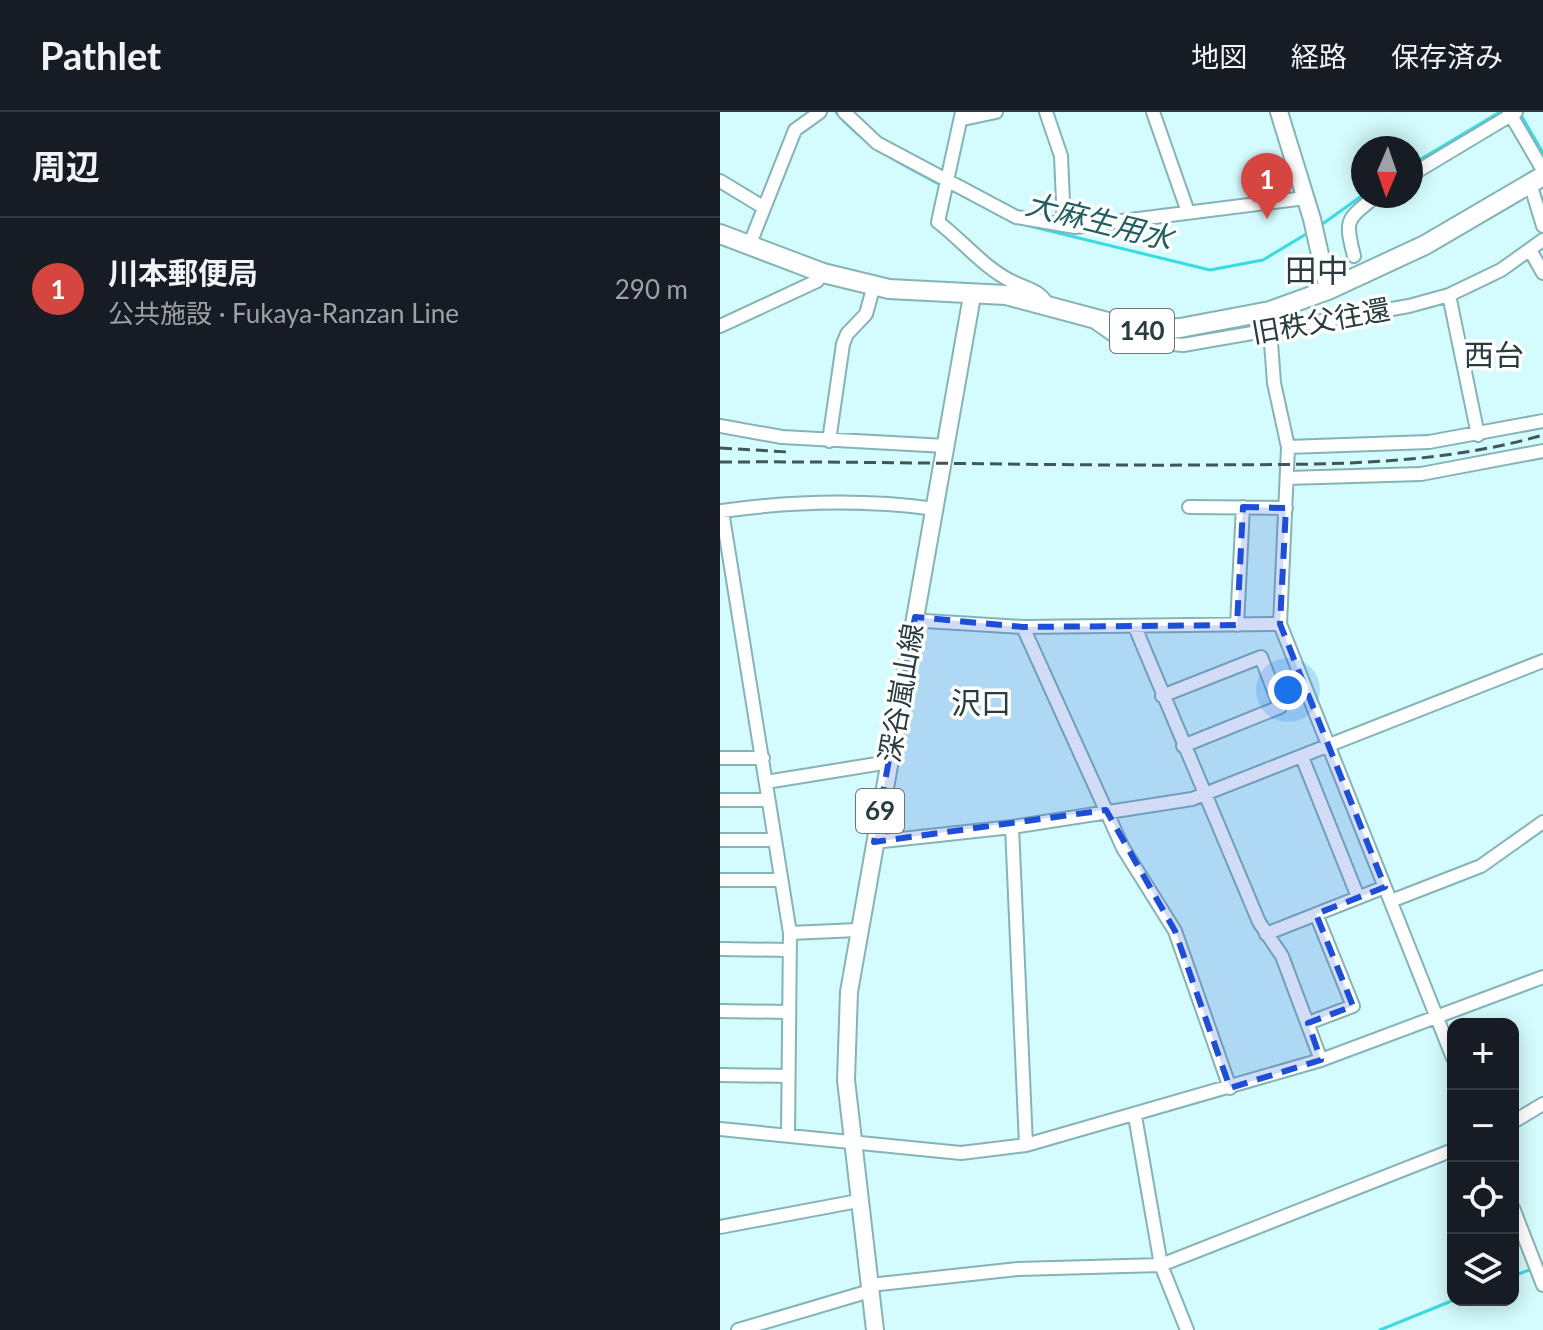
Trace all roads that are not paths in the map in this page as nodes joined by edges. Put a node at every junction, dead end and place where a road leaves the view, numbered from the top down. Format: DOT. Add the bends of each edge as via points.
graph roads {
  1 [pos="820,112"];
  2 [pos="844,112"];
  3 [pos="996,112"];
  4 [pos="1046,112"];
  5 [pos="1153,112"];
  6 [pos="1279,112"];
  7 [pos="1513,113"];
  8 [pos="963,115"];
  9 [pos="1423,168"];
  10 [pos="1539,176"];
  11 [pos="947,180"];
  12 [pos="720,181"];
  13 [pos="1305,198"];
  14 [pos="763,207"];
  15 [pos="1361,208"];
  16 [pos="1188,212"];
  17 [pos="1064,225"];
  18 [pos="1543,226"];
  19 [pos="720,234"];
  20 [pos="1543,240"];
  21 [pos="749,246"];
  22 [pos="1530,250"];
  23 [pos="1354,256"];
  24 [pos="823,273"];
  25 [pos="1543,273"];
  26 [pos="874,285"];
  27 [pos="1328,290"];
  28 [pos="1449,295"];
  29 [pos="972,296"];
  30 [pos="1049,307"];
  31 [pos="1090,319"];
  32 [pos="720,326"];
  33 [pos="1270,329"];
  34 [pos="1543,421"];
  35 [pos="720,426"];
  36 [pos="1478,435"];
  37 [pos="829,441"];
  38 [pos="946,446"];
  39 [pos="1288,447"];
  40 [pos="1543,451"];
  41 [pos="1287,478"];
  42 [pos="1189,507"];
  43 [pos="1243,507"];
  44 [pos="1286,508"];
  45 [pos="935,509"];
  46 [pos="735,601"];
  47 [pos="720,602"];
  48 [pos="915,617"];
  49 [pos="1280,624"];
  50 [pos="1237,625"];
  51 [pos="1023,627"];
  52 [pos="1135,627"];
  53 [pos="1543,661"];
  54 [pos="1162,696"];
  55 [pos="1183,746"];
  56 [pos="1331,746"];
  57 [pos="1302,757"];
  58 [pos="720,758"];
  59 [pos="763,758"];
  60 [pos="889,762"];
  61 [pos="766,782"];
  62 [pos="1203,795"];
  63 [pos="720,800"];
  64 [pos="768,800"];
  65 [pos="1106,810"];
  66 [pos="1543,822"];
  67 [pos="1012,827"];
  68 [pos="720,840"];
  69 [pos="774,840"];
  70 [pos="874,842"];
  71 [pos="720,880"];
  72 [pos="781,880"];
  73 [pos="1385,887"];
  74 [pos="1358,897"];
  75 [pos="1391,901"];
  76 [pos="1316,914"];
  77 [pos="858,930"];
  78 [pos="790,933"];
  79 [pos="1266,934"];
  80 [pos="720,949"];
  81 [pos="790,950"];
  82 [pos="1543,977"];
  83 [pos="720,1011"];
  84 [pos="789,1012"];
  85 [pos="1437,1018"];
  86 [pos="1308,1023"];
  87 [pos="1447,1043"];
  88 [pos="1321,1060"];
  89 [pos="720,1075"];
  90 [pos="788,1076"];
  91 [pos="1230,1088"];
  92 [pos="1543,1104"];
  93 [pos="1135,1116"];
  94 [pos="1519,1118"];
  95 [pos="720,1129"];
  96 [pos="788,1135"];
  97 [pos="852,1143"];
  98 [pos="1026,1145"];
  99 [pos="1447,1152"];
  100 [pos="858,1201"];
  101 [pos="1519,1223"];
  102 [pos="720,1227"];
  103 [pos="1161,1265"];
  104 [pos="1543,1285"];
  105 [pos="870,1288"];
  106 [pos="738,1330"];
  107 [pos="875,1330"];
  108 [pos="1187,1330"];
  1 -- 14 [label="street" via="795,130"];
  2 -- 11 [label="street" via="877,143"];
  3 -- 8 [label="street"];
  4 -- 17 [label="street" via="1061,156"];
  5 -- 16 [label="street"];
  6 -- 13 [label="main road"];
  7 -- 9 [label="street"];
  7 -- 10 [label="street"];
  8 -- 11 [label="street"];
  10 -- 18 [label="street"];
  10 -- 27 [label="highway, 140" via="1425,245"];
  11 -- 17 [label="street" via="1016,217"];
  11 -- 30 [label="street" via="938,222 994,272 1041,293"];
  12 -- 14 [label="street"];
  13 -- 16 [label="street"];
  13 -- 27 [label="main road"];
  14 -- 21 [label="street"];
  15 -- 23 [label="street" via="1346,225"];
  16 -- 17 [label="street"];
  19 -- 21 [label="highway, 140"];
  20 -- 22 [label="street, 旧秩父往還"];
  21 -- 24 [label="highway, 140"];
  22 -- 25 [label="street"];
  22 -- 28 [label="street, 旧秩父往還"];
  24 -- 26 [label="highway, 140"];
  24 -- 32 [label="street" via="817,281"];
  26 -- 29 [label="highway, 140"];
  26 -- 37 [label="street" via="866,314 843,344"];
  27 -- 31 [label="highway, 140" via="1270,311 1180,328 1141,331"];
  28 -- 33 [label="street, 旧秩父往還"];
  28 -- 36 [label="street"];
  29 -- 30 [label="highway, 140" via="1006,295"];
  29 -- 38 [label="main road, 深谷嵐山線 / 69"];
  30 -- 31 [label="highway, 140"];
  31 -- 33 [label="street, 旧秩父往還" via="1119,339 1144,344 1183,345"];
  33 -- 39 [label="street" via="1274,383"];
  34 -- 36 [label="street"];
  35 -- 37 [label="street"];
  36 -- 39 [label="street"];
  37 -- 38 [label="street"];
  38 -- 45 [label="main road, 深谷嵐山線 / 69"];
  39 -- 41 [label="street"];
  40 -- 41 [label="street" via="1421,474"];
  41 -- 44 [label="street"];
  42 -- 43 [label="street"];
  43 -- 44 [label="street"];
  43 -- 50 [label="street"];
  44 -- 49 [label="street"];
  45 -- 46 [label="street" via="883,502 792,501 722,511"];
  45 -- 48 [label="main road, 深谷嵐山線 / 69"];
  46 -- 47 [label="street"];
  46 -- 59 [label="street"];
  48 -- 51 [label="street"];
  48 -- 60 [label="main road, 深谷嵐山線 / 69"];
  49 -- 50 [label="street"];
  49 -- 56 [label="street"];
  50 -- 52 [label="street"];
  51 -- 52 [label="street"];
  51 -- 65 [label="street"];
  52 -- 54 [label="street"];
  53 -- 56 [label="street"];
  54 -- 55 [label="street"];
  54 -- 55 [label="street" via="1261,657 1280,707"];
  55 -- 62 [label="street"];
  56 -- 57 [label="street"];
  56 -- 73 [label="street"];
  57 -- 62 [label="street"];
  57 -- 74 [label="street"];
  58 -- 59 [label="street"];
  59 -- 61 [label="street"];
  60 -- 61 [label="street"];
  60 -- 70 [label="main road, 深谷嵐山線 / 69"];
  61 -- 64 [label="street"];
  62 -- 65 [label="street"];
  62 -- 79 [label="street"];
  63 -- 64 [label="street"];
  64 -- 69 [label="street"];
  65 -- 67 [label="street"];
  65 -- 91 [label="street" via="1123,848 1175,931"];
  66 -- 75 [label="street" via="1481,866"];
  67 -- 70 [label="street"];
  67 -- 98 [label="street"];
  68 -- 69 [label="street"];
  69 -- 72 [label="street"];
  70 -- 77 [label="main road, 深谷嵐山線 / 69"];
  71 -- 72 [label="street"];
  72 -- 78 [label="street"];
  73 -- 74 [label="street"];
  73 -- 75 [label="street"];
  74 -- 76 [label="street"];
  75 -- 85 [label="street"];
  76 -- 79 [label="street"];
  76 -- 86 [label="street" via="1353,1006"];
  77 -- 78 [label="street"];
  77 -- 97 [label="main road, 深谷嵐山線 / 69" via="849,992 846,1080"];
  78 -- 81 [label="street"];
  79 -- 86 [label="street" via="1282,956"];
  80 -- 81 [label="street"];
  81 -- 84 [label="street"];
  82 -- 85 [label="street"];
  83 -- 84 [label="street"];
  84 -- 90 [label="street"];
  85 -- 87 [label="street"];
  85 -- 88 [label="street"];
  86 -- 88 [label="street"];
  88 -- 91 [label="street"];
  89 -- 90 [label="street"];
  90 -- 96 [label="street"];
  91 -- 93 [label="street"];
  92 -- 94 [label="street"];
  93 -- 98 [label="street"];
  93 -- 103 [label="street"];
  95 -- 96 [label="street"];
  96 -- 97 [label="street"];
  97 -- 98 [label="street" via="961,1153"];
  97 -- 100 [label="main road, 深谷嵐山線 / 69"];
  99 -- 103 [label="street"];
  100 -- 102 [label="street"];
  100 -- 105 [label="main road, 深谷嵐山線 / 69"];
  101 -- 104 [label="street"];
  103 -- 105 [label="street" via="1018,1269"];
  103 -- 108 [label="street"];
  105 -- 106 [label="street"];
  105 -- 107 [label="main road, 深谷嵐山線 / 69"];
}
